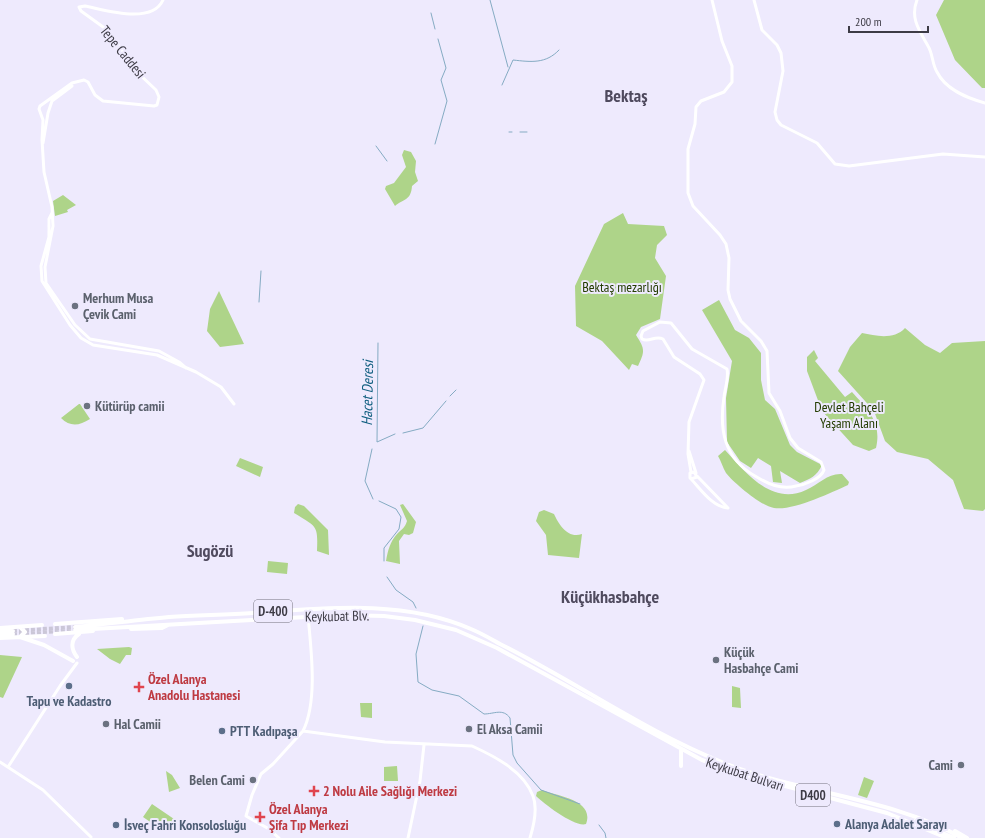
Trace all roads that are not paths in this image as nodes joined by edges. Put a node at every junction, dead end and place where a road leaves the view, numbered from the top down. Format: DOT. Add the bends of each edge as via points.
graph roads {
  1 [pos="163,0"];
  2 [pos="712,0"];
  3 [pos="754,0"];
  4 [pos="917,0"];
  5 [pos="79,81"];
  6 [pos="985,103"];
  7 [pos="43,104"];
  8 [pos="49,109"];
  9 [pos="41,112"];
  10 [pos="43,146"];
  11 [pos="985,157"];
  12 [pos="234,404"];
  13 [pos="689,450"];
  14 [pos="691,472"];
  15 [pos="696,474"];
  16 [pos="691,479"];
  17 [pos="308,616"];
  18 [pos="170,617"];
  19 [pos="69,623"];
  20 [pos="55,624"];
  21 [pos="171,624"];
  22 [pos="42,625"];
  23 [pos="20,626"];
  24 [pos="0,628"];
  25 [pos="473,629"];
  26 [pos="0,632"];
  27 [pos="80,633"];
  28 [pos="55,634"];
  29 [pos="69,634"];
  30 [pos="0,635"];
  31 [pos="45,636"];
  32 [pos="20,637"];
  33 [pos="0,638"];
  34 [pos="476,638"];
  35 [pos="77,657"];
  36 [pos="75,662"];
  37 [pos="303,731"];
  38 [pos="424,745"];
  39 [pos="680,746"];
  40 [pos="0,762"];
  41 [pos="681,766"];
  42 [pos="8,767"];
  43 [pos="873,805"];
  44 [pos="886,813"];
  45 [pos="91,837"];
  46 [pos="279,838"];
  47 [pos="408,838"];
  48 [pos="530,838"];
  49 [pos="947,838"];
  50 [pos="954,838"];
  51 [pos="962,838"];
  52 [pos="967,838"];
  1 -- 5 [label="street, Tepe Caddesi" via="155,10 136,14 83,6 79,8 110,32 136,71 156,90 159,98 157,105 103,101 95,95 88,82"];
  2 -- 13 [label="street" via="722,41 732,66 732,82 724,92 701,102 696,107 695,124 688,149 688,193 693,206 726,244 730,300 741,321 761,341 767,351 769,393 780,411 790,438 798,448 823,464 824,473 803,485 786,488 769,484 740,465 729,452 724,434 723,404 727,370 692,349 671,324 660,322 643,331 642,339 663,339 674,357 700,374 704,380 689,422"];
  3 -- 11 [label="street" via="762,30 777,45 780,53 783,71 775,112 777,120 781,125 817,143 835,164 849,166 943,154"];
  4 -- 6 [label="street" via="914,9 915,24 931,52 938,74 960,94"];
  5 -- 7 [label="street" via="72,83"];
  5 -- 8 [label="street" via="54,98"];
  7 -- 8 [label="street"];
  7 -- 9 [label="street" via="40,107"];
  8 -- 9 [label="street" via="45,113"];
  8 -- 10 [label="street"];
  9 -- 10 [label="street"];
  10 -- 12 [label="street" via="44,172 53,232 45,267 45,281 75,325 90,339 159,351 221,387"];
  13 -- 14 [label="street"];
  13 -- 15 [label="street"];
  14 -- 15 [label="street"];
  14 -- 16 [label="street"];
  15 -- 16 [label="street" via="695,479"];
  15 -- 16 [label="street" via="728,508 711,499"];
  17 -- 21 [label="highway, Keykubat Blv. / D-400"];
  17 -- 34 [label="highway, Keykubat Blv. / D-400" via="360,615 415,620 456,630"];
  17 -- 37 [label="street" via="312,672 310,708"];
  18 -- 19 [label="highway"];
  18 -- 21 [label="highway, Keykubat Blv. / D-400" via="75,628"];
  18 -- 25 [label="highway, Keykubat Blv. / D-400" via="305,609 374,608 438,617"];
  19 -- 20 [label="highway"];
  19 -- 29 [label="highway" via="65,624 63,629"];
  21 -- 27 [label="highway" via="162,628"];
  22 -- 23 [label="highway"];
  23 -- 24 [label="highway"];
  23 -- 32 [label="highway" via="25,632"];
  25 -- 39 [label="highway, Keykubat Bulvarı / D-400"];
  26 -- 30 [label="highway" via="13,632"];
  27 -- 29 [label="highway"];
  27 -- 35 [label="highway" via="72,644"];
  28 -- 29 [label="highway"];
  31 -- 32 [label="highway"];
  32 -- 33 [label="highway"];
  32 -- 36 [label="highway" via="44,645"];
  34 -- 39 [label="highway, Keykubat Bulvarı / D-400"];
  36 -- 42 [label="street"];
  37 -- 38 [label="street"];
  37 -- 46 [label="street" via="261,774 246,816"];
  38 -- 47 [label="street" via="420,781"];
  38 -- 48 [label="street" via="472,746 514,771 533,795 535,807"];
  39 -- 41 [label="highway"];
  39 -- 43 [label="highway, Keykubat Bulvarı / D-400" via="747,771"];
  39 -- 44 [label="highway, Keykubat Bulvarı / D400" via="726,770"];
  40 -- 42 [label="street"];
  42 -- 45 [label="street" via="43,790"];
  43 -- 51 [label="highway" via="925,821"];
  43 -- 52 [label="highway" via="921,816"];
  44 -- 49 [label="highway, Keykubat Bulvarı / D400"];
  44 -- 50 [label="highway" via="911,820"];
}
